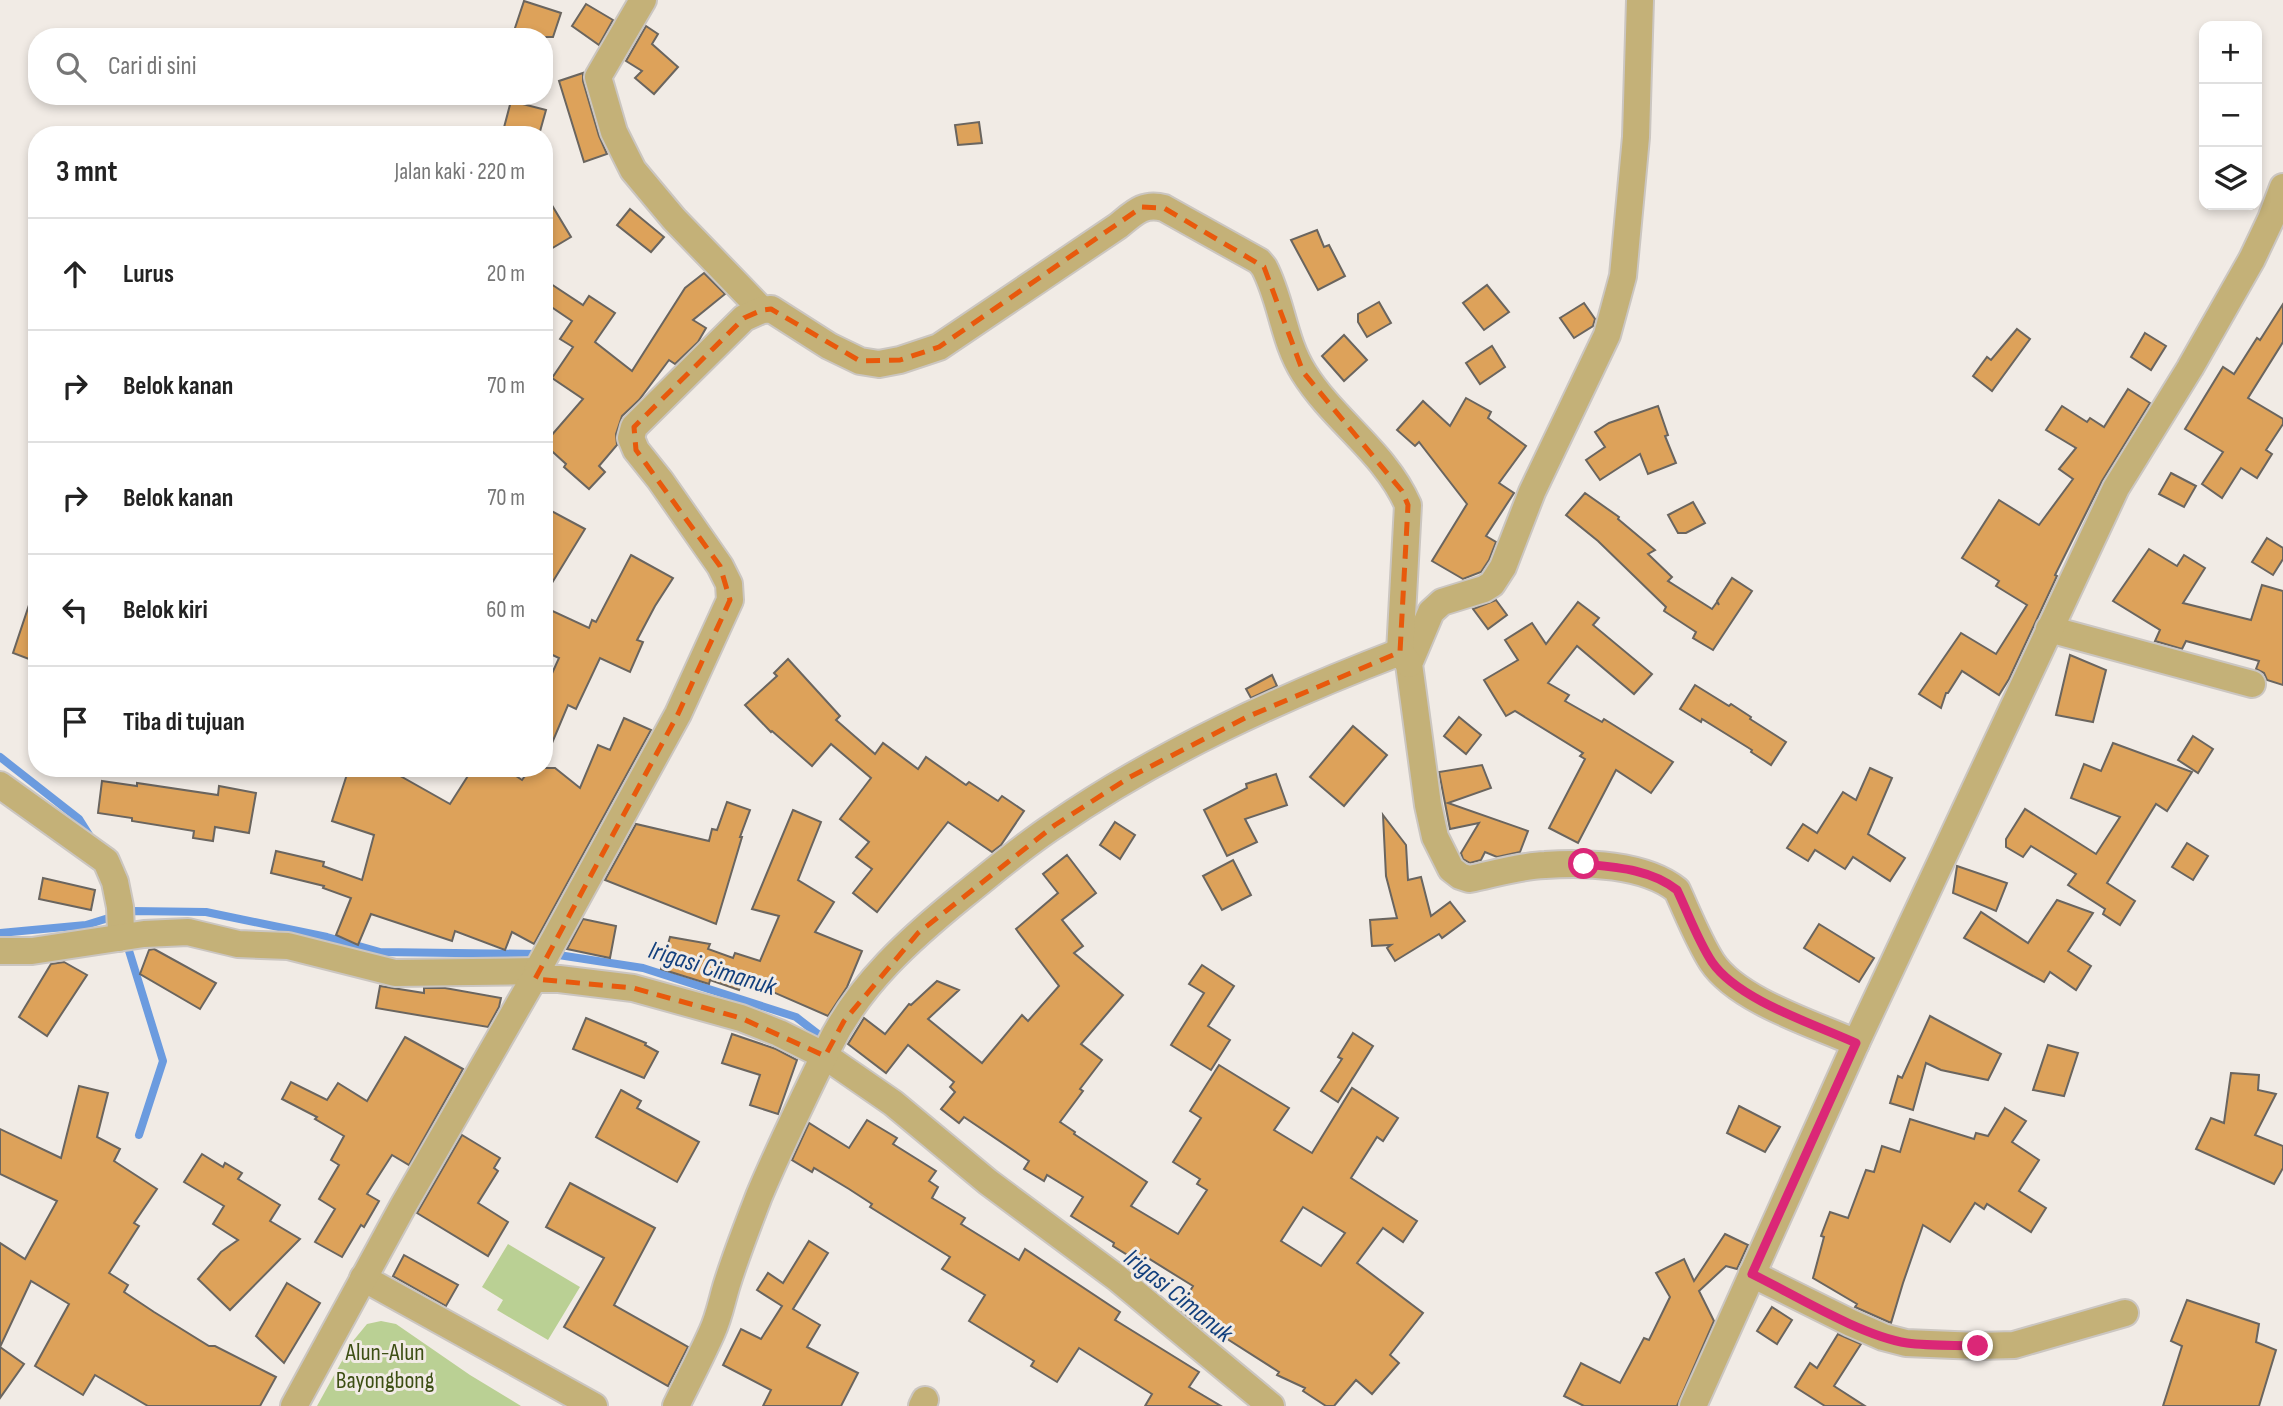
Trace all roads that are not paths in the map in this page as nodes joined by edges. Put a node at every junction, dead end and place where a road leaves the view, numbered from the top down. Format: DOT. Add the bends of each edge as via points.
graph roads {
  1 [pos="643,0"];
  2 [pos="1640,0"];
  3 [pos="2283,187"];
  4 [pos="762,310"];
  5 [pos="2049,629"];
  6 [pos="1404,658"];
  7 [pos="2252,684"];
  8 [pos="0,785"];
  9 [pos="125,930"];
  10 [pos="0,951"];
  11 [pos="542,963"];
  12 [pos="1856,1043"];
  13 [pos="827,1052"];
  14 [pos="1752,1274"];
  15 [pos="363,1278"];
  16 [pos="2125,1313"];
  17 [pos="294,1406"];
  18 [pos="594,1406"];
  19 [pos="676,1406"];
  20 [pos="1271,1406"];
  21 [pos="1693,1406"];
  1 -- 4 [label="street" via="598,78 614,132 633,170"];
  2 -- 6 [label="street" via="1623,276 1607,335 1532,492 1503,567 1492,584 1442,602 1431,612"];
  3 -- 5 [label="street" via="2252,259 2116,488"];
  4 -- 6 [label="street" via="771,309 860,361 900,360 939,347 1142,207 1164,208 1259,261 1303,372 1402,491 1408,505"];
  4 -- 11 [label="street" via="744,318 634,427 631,438 636,450 720,566 729,584 730,600 678,714"];
  5 -- 7 [label="street"];
  5 -- 12 [label="street"];
  6 -- 12 [label="street" via="1428,805 1435,836 1451,869 1469,879 1543,865 1614,867 1656,876 1677,890 1712,962 1732,984"];
  6 -- 13 [label="street" via="1309,688 1247,717 1130,777 1055,825 918,933 877,975"];
  8 -- 9 [label="street" via="106,861"];
  9 -- 10 [label="street" via="32,951"];
  9 -- 11 [label="street" via="188,932 238,944 288,946 395,973"];
  11 -- 13 [label="street" via="559,979 633,988 740,1018"];
  11 -- 15 [label="street"];
  12 -- 14 [label="street"];
  13 -- 19 [label="street" via="760,1195 714,1329"];
  13 -- 20 [label="street" via="988,1182 1117,1278"];
  14 -- 16 [label="street" via="1851,1324 1906,1343 2014,1345"];
  14 -- 21 [label="street"];
  15 -- 17 [label="street"];
  15 -- 18 [label="street"];
}
